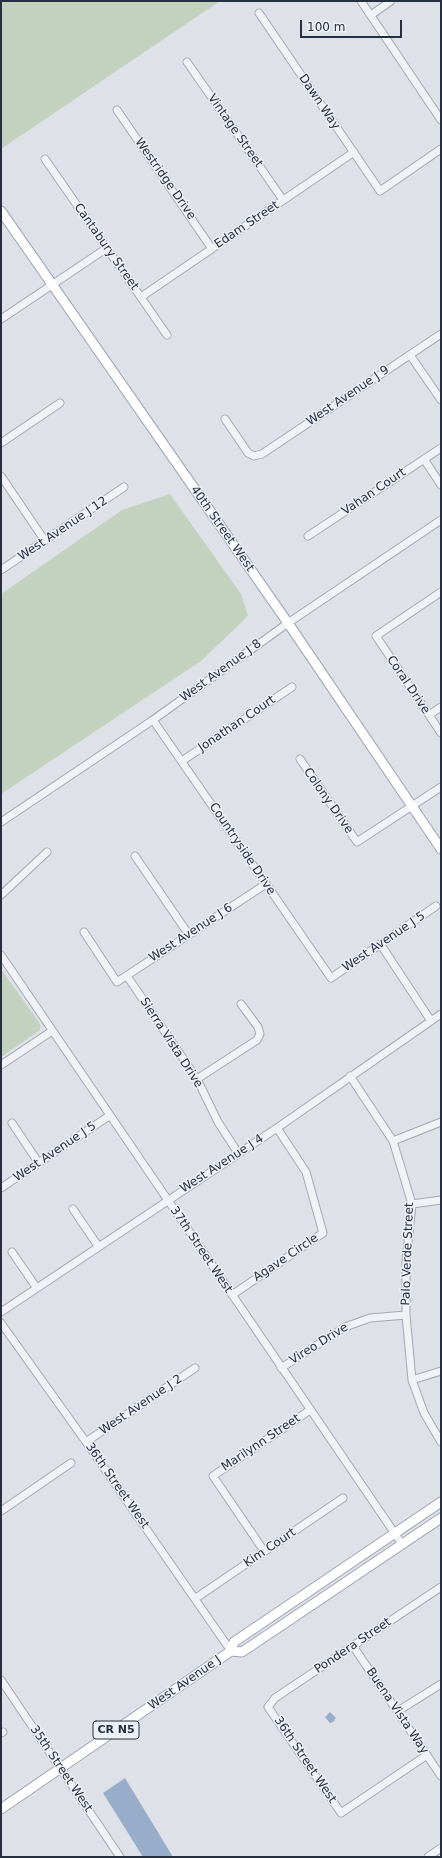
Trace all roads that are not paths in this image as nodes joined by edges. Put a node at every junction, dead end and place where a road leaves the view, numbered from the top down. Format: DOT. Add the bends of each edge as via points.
graph roads {
  1 [pos="361,1"];
  2 [pos="391,1"];
  3 [pos="259,13"];
  4 [pos="371,15"];
  5 [pos="188,62"];
  6 [pos="117,110"];
  7 [pos="441,120"];
  8 [pos="441,149"];
  9 [pos="354,152"];
  10 [pos="45,159"];
  11 [pos="283,200"];
  12 [pos="1,211"];
  13 [pos="107,248"];
  14 [pos="212,249"];
  15 [pos="52,285"];
  16 [pos="141,297"];
  17 [pos="2,316"];
  18 [pos="441,334"];
  19 [pos="167,335"];
  20 [pos="410,355"];
  21 [pos="441,400"];
  22 [pos="60,403"];
  23 [pos="225,419"];
  24 [pos="1,442"];
  25 [pos="441,448"];
  26 [pos="424,459"];
  27 [pos="1,476"];
  28 [pos="441,485"];
  29 [pos="124,487"];
  30 [pos="441,520"];
  31 [pos="308,536"];
  32 [pos="45,540"];
  33 [pos="1,570"];
  34 [pos="441,592"];
  35 [pos="288,623"];
  36 [pos="292,687"];
  37 [pos="441,707"];
  38 [pos="429,715"];
  39 [pos="153,720"];
  40 [pos="441,733"];
  41 [pos="300,759"];
  42 [pos="182,761"];
  43 [pos="441,787"];
  44 [pos="411,807"];
  45 [pos="1,822"];
  46 [pos="441,849"];
  47 [pos="47,852"];
  48 [pos="135,856"];
  49 [pos="266,884"];
  50 [pos="1,894"];
  51 [pos="436,906"];
  52 [pos="84,932"];
  53 [pos="189,935"];
  54 [pos="381,945"];
  55 [pos="1,955"];
  56 [pos="127,976"];
  57 [pos="331,978"];
  58 [pos="241,1004"];
  59 [pos="441,1014"];
  60 [pos="431,1021"];
  61 [pos="52,1031"];
  62 [pos="1,1065"];
  63 [pos="350,1076"];
  64 [pos="197,1079"];
  65 [pos="109,1116"];
  66 [pos="441,1122"];
  67 [pos="12,1123"];
  68 [pos="277,1128"];
  69 [pos="393,1141"];
  70 [pos="238,1153"];
  71 [pos="38,1162"];
  72 [pos="1,1188"];
  73 [pos="167,1200"];
  74 [pos="441,1200"];
  75 [pos="412,1204"];
  76 [pos="73,1209"];
  77 [pos="98,1246"];
  78 [pos="12,1252"];
  79 [pos="36,1287"];
  80 [pos="232,1295"];
  81 [pos="1,1312"];
  82 [pos="406,1315"];
  83 [pos="1,1323"];
  84 [pos="195,1368"];
  85 [pos="281,1368"];
  86 [pos="441,1371"];
  87 [pos="412,1380"];
  88 [pos="310,1410"];
  89 [pos="86,1442"];
  90 [pos="441,1442"];
  91 [pos="71,1463"];
  92 [pos="344,1498"];
  93 [pos="441,1502"];
  94 [pos="1,1511"];
  95 [pos="441,1518"];
  96 [pos="395,1534"];
  97 [pos="402,1544"];
  98 [pos="264,1551"];
  99 [pos="441,1587"];
  100 [pos="196,1598"];
  101 [pos="353,1646"];
  102 [pos="231,1651"];
  103 [pos="1,1680"];
  104 [pos="441,1684"];
  105 [pos="268,1708"];
  106 [pos="398,1711"];
  107 [pos="427,1755"];
  108 [pos="61,1768"];
  109 [pos="441,1776"];
  110 [pos="1,1809"];
  111 [pos="441,1848"];
  112 [pos="120,1857"];
  113 [pos="428,1857"];
  1 -- 4 [label="street"];
  2 -- 4 [label="street"];
  3 -- 9 [label="street, Dawn Way"];
  4 -- 7 [label="street"];
  5 -- 11 [label="street, Vintage Street"];
  6 -- 14 [label="street, Westridge Drive"];
  8 -- 9 [label="street, Dawn Way" via="380,191"];
  9 -- 11 [label="street, Edam Street"];
  10 -- 13 [label="street, Cantabury Street"];
  11 -- 14 [label="street, Edam Street"];
  12 -- 15 [label="main road, 40th Street West"];
  13 -- 15 [label="street"];
  13 -- 16 [label="street, Cantabury Street"];
  14 -- 16 [label="street, Edam Street"];
  15 -- 17 [label="street"];
  15 -- 35 [label="main road, 40th Street West"];
  16 -- 19 [label="street, Cantabury Street"];
  18 -- 20 [label="street, West Avenue J 9"];
  20 -- 21 [label="street"];
  20 -- 23 [label="street, West Avenue J 9" via="262,454 254,456 248,453"];
  22 -- 24 [label="street"];
  25 -- 26 [label="street, Vahan Court"];
  26 -- 28 [label="street"];
  26 -- 31 [label="street, Vahan Court"];
  27 -- 32 [label="street"];
  29 -- 32 [label="street, West Avenue J 12"];
  30 -- 35 [label="street, West Avenue J 8"];
  32 -- 33 [label="street, West Avenue J 12"];
  34 -- 38 [label="street, Coral Drive" via="376,636"];
  35 -- 39 [label="street, West Avenue J 8"];
  35 -- 44 [label="main road, 40th Street West"];
  36 -- 42 [label="street, Jonathan Court"];
  37 -- 38 [label="street"];
  38 -- 40 [label="street, Coral Drive"];
  39 -- 42 [label="street, Countryside Drive"];
  39 -- 45 [label="street, West Avenue J 8"];
  41 -- 44 [label="street, Colony Drive" via="357,842"];
  42 -- 49 [label="street, Countryside Drive"];
  43 -- 44 [label="street"];
  44 -- 46 [label="main road, 40th Street West"];
  47 -- 50 [label="street"];
  48 -- 53 [label="street"];
  49 -- 53 [label="street, West Avenue J 6"];
  49 -- 57 [label="street, Countryside Drive"];
  51 -- 54 [label="street, West Avenue J 5"];
  52 -- 56 [label="street, West Avenue J 6" via="117,982"];
  53 -- 56 [label="street, West Avenue J 6"];
  54 -- 57 [label="street, West Avenue J 5"];
  54 -- 60 [label="street"];
  55 -- 61 [label="street, 37th Street West"];
  56 -- 64 [label="street, Sierra Vista Drive"];
  58 -- 64 [label="street" via="258,1027 260,1034 257,1040"];
  59 -- 60 [label="street, West Avenue J 4"];
  60 -- 63 [label="street, West Avenue J 4"];
  61 -- 62 [label="street"];
  61 -- 65 [label="street, 37th Street West"];
  63 -- 68 [label="street, West Avenue J 4"];
  63 -- 69 [label="street, Palo Verde Street"];
  64 -- 70 [label="street, Sierra Vista Drive" via="218,1122"];
  65 -- 71 [label="street, West Avenue J 5"];
  65 -- 73 [label="street, 37th Street West"];
  66 -- 69 [label="street"];
  67 -- 71 [label="street"];
  68 -- 70 [label="street, West Avenue J 4"];
  68 -- 80 [label="street, Agave Circle" via="306,1172 323,1233"];
  69 -- 75 [label="street, Palo Verde Street"];
  70 -- 73 [label="street, West Avenue J 4"];
  71 -- 72 [label="street, West Avenue J 5"];
  73 -- 77 [label="street, West Avenue J 4"];
  73 -- 80 [label="street, 37th Street West"];
  74 -- 75 [label="street"];
  75 -- 82 [label="street, Palo Verde Street" via="406,1262"];
  76 -- 77 [label="street"];
  77 -- 79 [label="street, West Avenue J 4"];
  78 -- 79 [label="street"];
  79 -- 81 [label="street, West Avenue J 4"];
  80 -- 85 [label="street, 37th Street West"];
  82 -- 85 [label="street, Vireo Drive" via="370,1318 345,1327"];
  82 -- 87 [label="street, Palo Verde Street"];
  83 -- 89 [label="street, 36th Street West"];
  84 -- 89 [label="street, West Avenue J 2"];
  85 -- 88 [label="street, 37th Street West"];
  86 -- 87 [label="street"];
  87 -- 90 [label="street, Palo Verde Street" via="424,1413"];
  88 -- 96 [label="street, 37th Street West"];
  88 -- 98 [label="street, Marilynn Street" via="213,1476"];
  89 -- 100 [label="street, 36th Street West"];
  91 -- 94 [label="street"];
  92 -- 98 [label="street, Kim Court"];
  93 -- 96 [label="main road, West Avenue J / CR N5"];
  95 -- 97 [label="main road, West Avenue J / CR N5"];
  96 -- 97 [label="street, 37th Street West"];
  96 -- 102 [label="main road, West Avenue J / CR N5" via="234,1642"];
  97 -- 102 [label="main road, West Avenue J / CR N5" via="242,1652"];
  98 -- 100 [label="street, Kim Court"];
  99 -- 101 [label="street, Pondera Street"];
  100 -- 102 [label="street, 36th Street West"];
  101 -- 105 [label="street, Pondera Street" via="275,1698"];
  101 -- 106 [label="street, Buena Vista Way"];
  102 -- 108 [label="main road, West Avenue J / CR N5"];
  103 -- 108 [label="street, 35th Street West"];
  104 -- 106 [label="street"];
  105 -- 107 [label="street, 36th Street West" via="341,1813"];
  106 -- 107 [label="street, Buena Vista Way"];
  107 -- 109 [label="street, Buena Vista Way"];
  108 -- 110 [label="main road, West Avenue J / CR N5"];
  108 -- 112 [label="street, 35th Street West"];
  111 -- 113 [label="street"];
}
